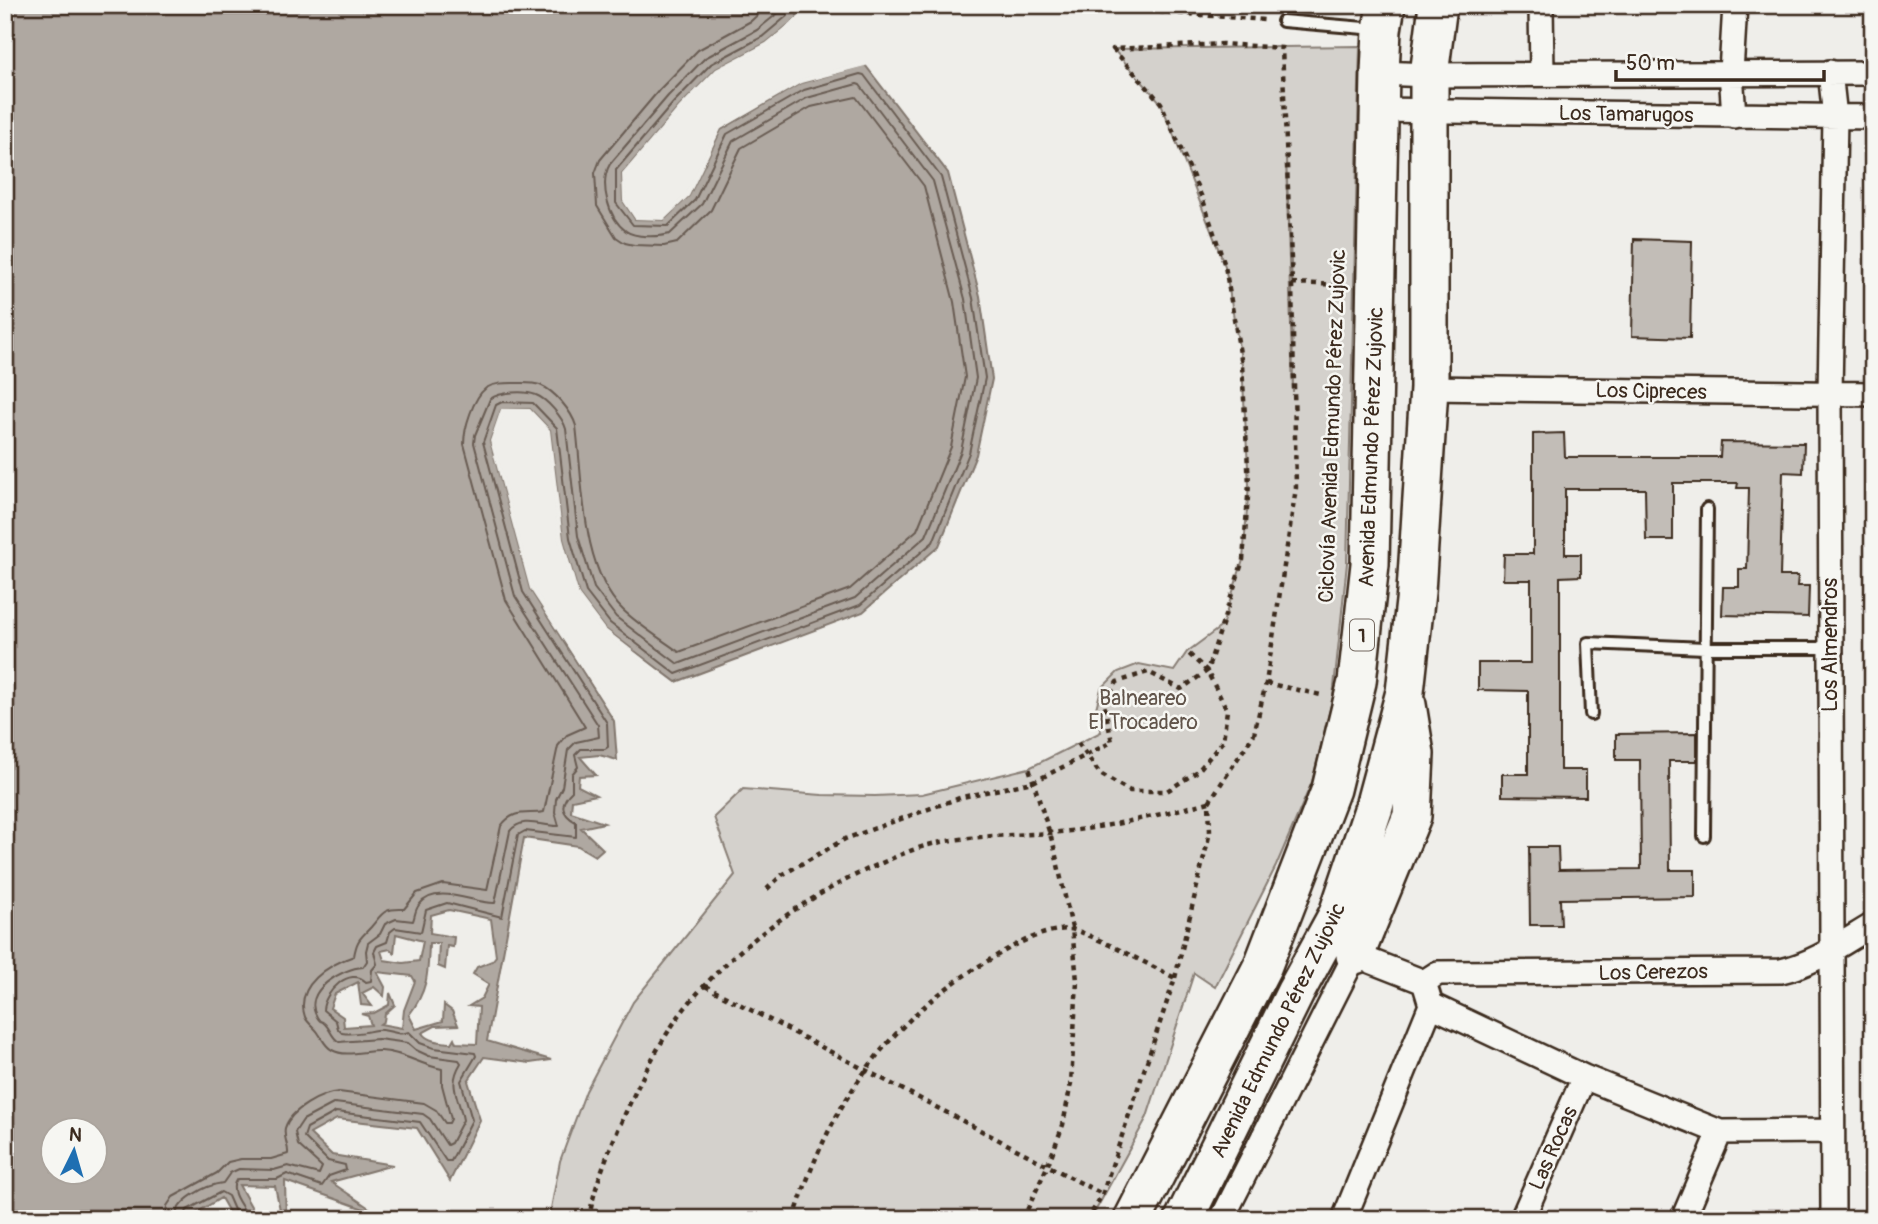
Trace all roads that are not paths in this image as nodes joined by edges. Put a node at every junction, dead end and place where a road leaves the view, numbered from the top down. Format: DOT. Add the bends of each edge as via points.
graph roads {
  1 [pos="1438,5"];
  2 [pos="1541,5"];
  3 [pos="1735,5"];
  4 [pos="1384,18"];
  5 [pos="1283,21"];
  6 [pos="1731,72"];
  7 [pos="1830,72"];
  8 [pos="1873,72"];
  9 [pos="1380,73"];
  10 [pos="1542,74"];
  11 [pos="1429,75"];
  12 [pos="1380,110"];
  13 [pos="1429,111"];
  14 [pos="1734,116"];
  15 [pos="1835,117"];
  16 [pos="1873,117"];
  17 [pos="1429,388"];
  18 [pos="1830,393"];
  19 [pos="1873,394"];
  20 [pos="1707,509"];
  21 [pos="1706,648"];
  22 [pos="1829,648"];
  23 [pos="1405,692"];
  24 [pos="1591,714"];
  25 [pos="1704,836"];
  26 [pos="1873,925"];
  27 [pos="1833,948"];
  28 [pos="1355,955"];
  29 [pos="1424,982"];
  30 [pos="1431,1005"];
  31 [pos="1584,1077"];
  32 [pos="1831,1130"];
  33 [pos="1720,1132"];
  34 [pos="1121,1208"];
  35 [pos="1184,1219"];
  36 [pos="1222,1219"];
  37 [pos="1345,1219"];
  38 [pos="1522,1219"];
  39 [pos="1683,1219"];
  40 [pos="1833,1219"];
  1 -- 11 [label="highway, Avenida Edmundo Pérez Zujovic"];
  2 -- 10 [label="street"];
  3 -- 6 [label="street"];
  4 -- 5 [label="lane"];
  4 -- 9 [label="highway, Avenida Edmundo Pérez Zujovic / 1"];
  6 -- 7 [label="street, Los Tamarugos"];
  6 -- 10 [label="street, Los Tamarugos"];
  6 -- 14 [label="street"];
  7 -- 8 [label="street, Los Tamarugos"];
  7 -- 15 [label="street, Los Almendros"];
  9 -- 11 [label="street, Los Tamarugos"];
  9 -- 12 [label="highway, Avenida Edmundo Pérez Zujovic / 1"];
  10 -- 11 [label="street, Los Tamarugos"];
  11 -- 13 [label="highway, Avenida Edmundo Pérez Zujovic"];
  12 -- 13 [label="street, Los Tamarugos"];
  12 -- 34 [label="highway, Avenida Edmundo Pérez Zujovic / 1" via="1370,565 1357,682 1331,789 1263,965"];
  13 -- 14 [label="street, Los Tamarugos"];
  13 -- 17 [label="highway, Avenida Edmundo Pérez Zujovic"];
  14 -- 15 [label="street, Los Tamarugos"];
  15 -- 16 [label="street, Los Tamarugos"];
  15 -- 18 [label="street, Los Almendros"];
  17 -- 18 [label="street, Los Cipreces"];
  17 -- 23 [label="highway, Avenida Edmundo Pérez Zujovic"];
  18 -- 19 [label="street, Los Cipreces"];
  18 -- 22 [label="street, Los Almendros"];
  20 -- 21 [label="lane"];
  21 -- 22 [label="lane"];
  21 -- 24 [label="lane" via="1588,643"];
  21 -- 25 [label="lane"];
  22 -- 27 [label="street, Los Almendros"];
  23 -- 28 [label="highway" via="1415,754 1412,816"];
  23 -- 35 [label="highway, Avenida Edmundo Pérez Zujovic" via="1374,807 1338,914"];
  26 -- 27 [label="street, Los Cerezos"];
  27 -- 29 [label="street, Los Cerezos" via="1781,971 1438,973"];
  27 -- 32 [label="street, Los Almendros"];
  28 -- 29 [label="street"];
  28 -- 36 [label="street, Avenida Edmundo Pérez Zujovic"];
  29 -- 30 [label="street"];
  30 -- 31 [label="street"];
  30 -- 37 [label="street"];
  31 -- 33 [label="street"];
  31 -- 38 [label="street, Las Rocas"];
  32 -- 33 [label="street"];
  32 -- 40 [label="street, Los Almendros"];
  33 -- 39 [label="street"];
}
